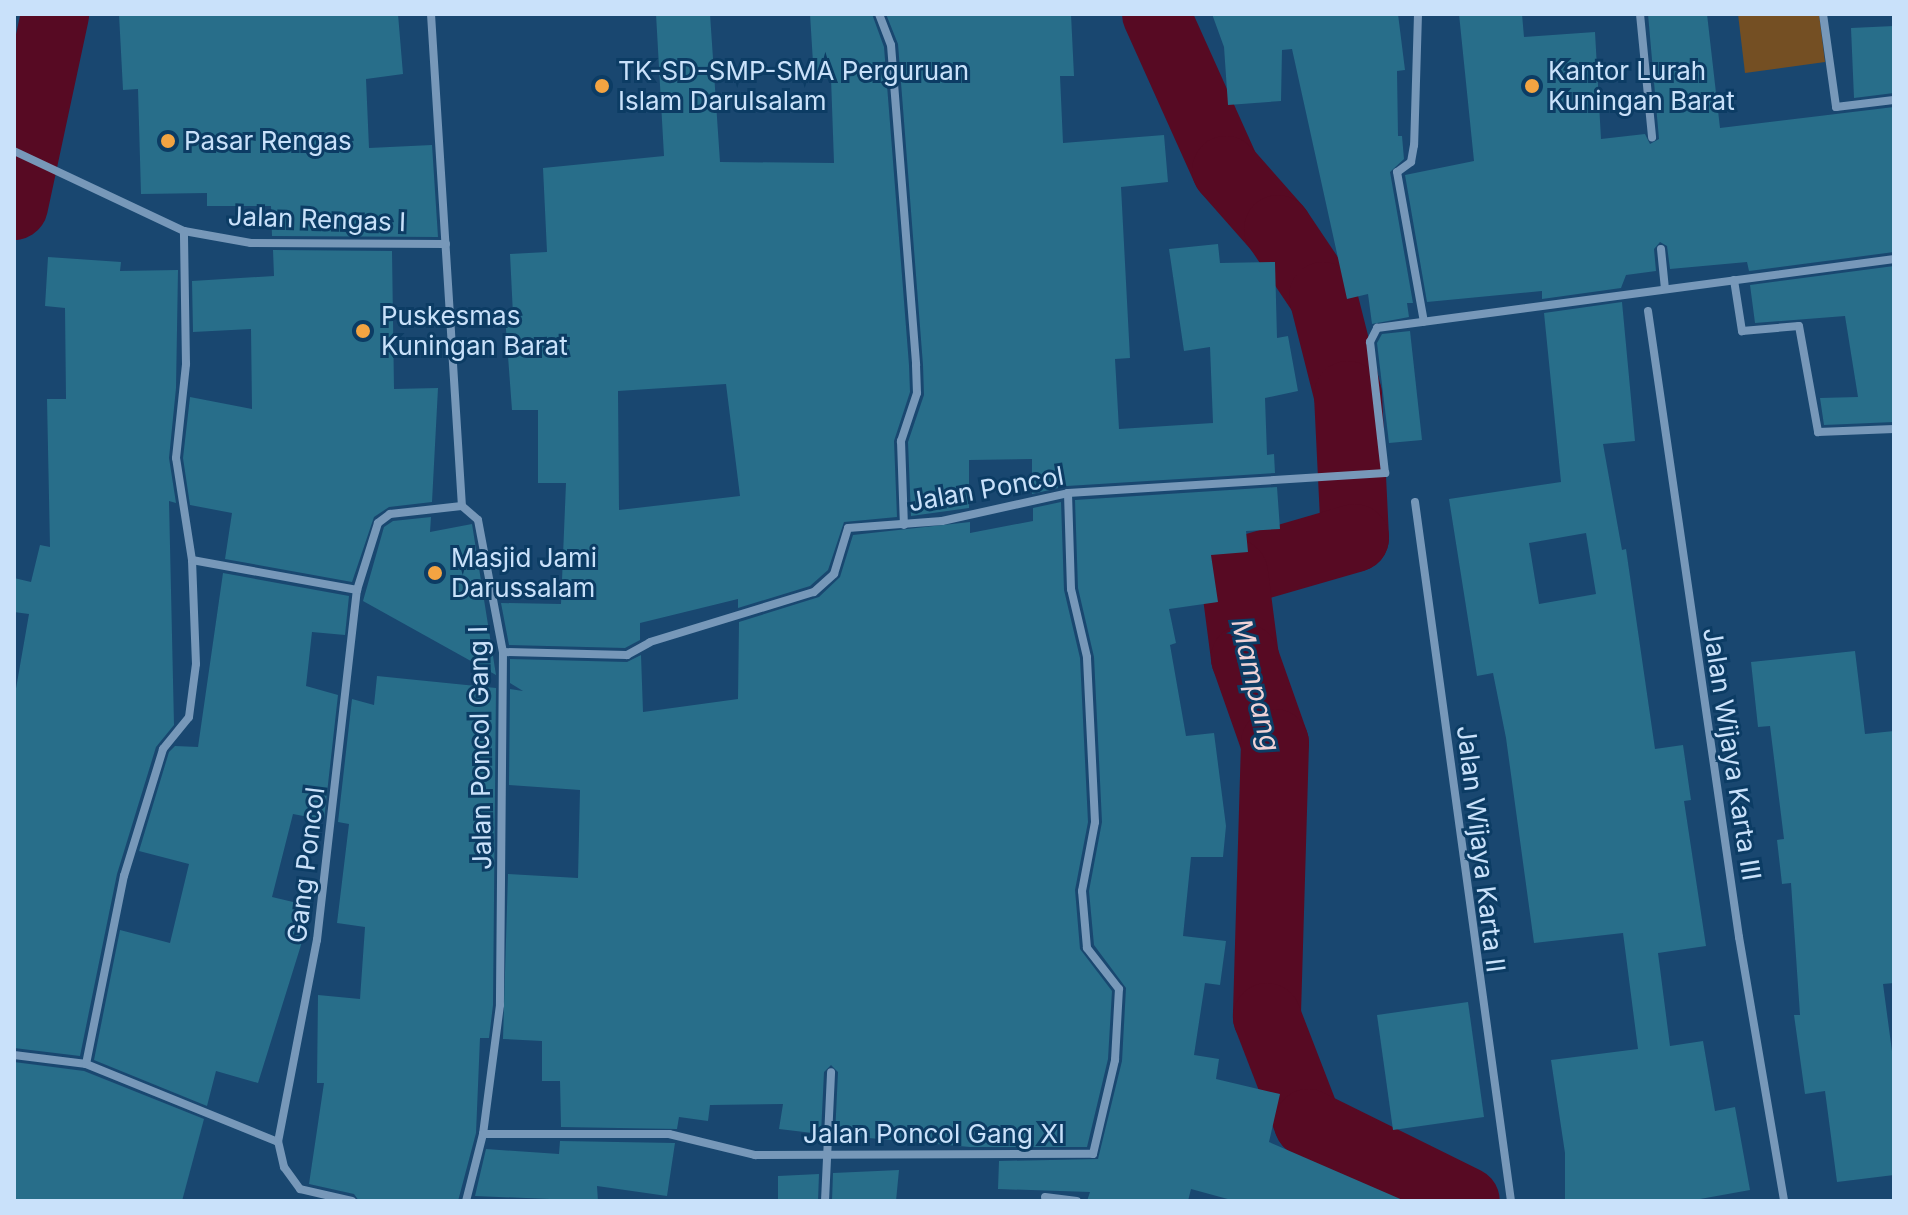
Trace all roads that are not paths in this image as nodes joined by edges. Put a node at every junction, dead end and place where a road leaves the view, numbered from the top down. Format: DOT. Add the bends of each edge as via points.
graph roads {
  1 [pos="431,14"];
  2 [pos="879,14"];
  3 [pos="1418,14"];
  4 [pos="1640,14"];
  5 [pos="1823,14"];
  6 [pos="1894,100"];
  7 [pos="1652,137"];
  8 [pos="14,151"];
  9 [pos="184,231"];
  10 [pos="446,244"];
  11 [pos="1661,249"];
  12 [pos="1894,259"];
  13 [pos="1734,280"];
  14 [pos="1665,289"];
  15 [pos="1648,311"];
  16 [pos="1424,322"];
  17 [pos="1894,429"];
  18 [pos="1068,493"];
  19 [pos="1415,502"];
  20 [pos="462,506"];
  21 [pos="904,525"];
  22 [pos="192,560"];
  23 [pos="357,590"];
  24 [pos="503,652"];
  25 [pos="14,1055"];
  26 [pos="86,1064"];
  27 [pos="831,1072"];
  28 [pos="483,1134"];
  29 [pos="278,1142"];
  30 [pos="830,1155"];
  31 [pos="1045,1197"];
  32 [pos="352,1201"];
  33 [pos="466,1201"];
  34 [pos="825,1201"];
  35 [pos="1077,1201"];
  36 [pos="1511,1201"];
  37 [pos="1784,1201"];
  1 -- 10 [label="street, Jalan Poncol Gang I"];
  2 -- 21 [label="street" via="891,45 916,365 917,393 901,441"];
  3 -- 16 [label="street" via="1414,145 1411,162 1397,172"];
  4 -- 7 [label="street"];
  5 -- 6 [label="street" via="1836,107"];
  8 -- 9 [label="street, Jalan Rengas I"];
  9 -- 10 [label="street, Jalan Rengas I" via="251,243"];
  9 -- 22 [label="street" via="186,364 176,458"];
  10 -- 20 [label="street, Jalan Poncol Gang I"];
  11 -- 14 [label="street"];
  12 -- 13 [label="street"];
  13 -- 14 [label="street"];
  13 -- 17 [label="street" via="1742,331 1799,326 1818,432"];
  14 -- 16 [label="street"];
  15 -- 37 [label="street, Jalan Wijaya Karta III" via="1737,922"];
  16 -- 18 [label="street, Jalan Poncol" via="1377,328 1371,335 1385,473"];
  18 -- 21 [label="street, Jalan Poncol"];
  18 -- 30 [label="street, Jalan Poncol Gang XI" via="1071,589 1087,657 1095,822 1082,891 1087,948 1119,989 1115,1060 1093,1154"];
  19 -- 36 [label="street, Jalan Wijaya Karta II"];
  20 -- 23 [label="street, Gang Poncol" via="390,514 378,523"];
  20 -- 24 [label="street, Jalan Poncol Gang I" via="478,520"];
  21 -- 24 [label="street, Jalan Poncol" via="848,528 834,574 814,592 650,642 627,655"];
  22 -- 23 [label="street"];
  22 -- 26 [label="street" via="196,664 189,717 163,749 124,876"];
  23 -- 29 [label="street, Gang Poncol" via="317,940"];
  24 -- 28 [label="street, Jalan Poncol Gang I" via="500,1005"];
  25 -- 26 [label="street"];
  26 -- 29 [label="street"];
  27 -- 30 [label="street"];
  28 -- 30 [label="street, Jalan Poncol Gang XI" via="669,1134 755,1155"];
  28 -- 33 [label="street, Jalan Poncol Gang I"];
  29 -- 32 [label="street" via="284,1167 300,1189"];
  30 -- 34 [label="street"];
  31 -- 35 [label="street"];
}
